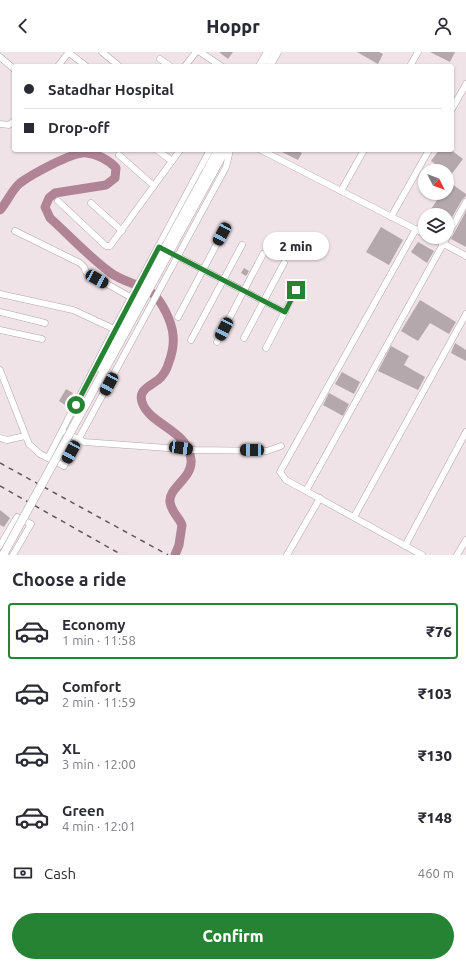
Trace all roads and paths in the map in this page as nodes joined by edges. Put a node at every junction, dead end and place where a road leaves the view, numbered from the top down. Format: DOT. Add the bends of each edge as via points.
graph roads {
  1 [pos="69,52"];
  2 [pos="102,52"];
  3 [pos="196,52"];
  4 [pos="200,52"];
  5 [pos="268,52"];
  6 [pos="277,52"];
  7 [pos="418,52"];
  8 [pos="0,57"];
  9 [pos="160,59"];
  10 [pos="60,64"];
  11 [pos="84,64"];
  12 [pos="117,64"];
  13 [pos="167,64"];
  14 [pos="187,64"];
  15 [pos="218,64"];
  16 [pos="261,64"];
  17 [pos="270,64"];
  18 [pos="411,64"];
  19 [pos="12,67"];
  20 [pos="466,84"];
  21 [pos="454,105"];
  22 [pos="12,123"];
  23 [pos="0,124"];
  24 [pos="160,152"];
  25 [pos="179,152"];
  26 [pos="209,152"];
  27 [pos="217,152"];
  28 [pos="224,152"];
  29 [pos="230,152"];
  30 [pos="265,152"];
  31 [pos="363,152"];
  32 [pos="428,152"];
  33 [pos="119,155"];
  34 [pos="172,161"];
  35 [pos="210,173"];
  36 [pos="154,186"];
  37 [pos="341,191"];
  38 [pos="58,201"];
  39 [pos="466,202"];
  40 [pos="91,203"];
  41 [pos="391,217"];
  42 [pos="454,224"];
  43 [pos="416,229"];
  44 [pos="15,231"];
  45 [pos="122,231"];
  46 [pos="222,234"];
  47 [pos="442,244"];
  48 [pos="445,244"];
  49 [pos="242,245"];
  50 [pos="159,247"];
  51 [pos="263,254"];
  52 [pos="178,256"];
  53 [pos="466,256"];
  54 [pos="284,263"];
  55 [pos="203,270"];
  56 [pos="223,280"];
  57 [pos="296,290"];
  58 [pos="244,291"];
  59 [pos="0,294"];
  60 [pos="132,297"];
  61 [pos="264,301"];
  62 [pos="0,312"];
  63 [pos="285,312"];
  64 [pos="466,314"];
  65 [pos="178,317"];
  66 [pos="45,323"];
  67 [pos="114,329"];
  68 [pos="0,330"];
  69 [pos="244,338"];
  70 [pos="42,339"];
  71 [pos="191,340"];
  72 [pos="218,342"];
  73 [pos="266,348"];
  74 [pos="0,370"];
  75 [pos="63,431"];
  76 [pos="466,432"];
  77 [pos="25,436"];
  78 [pos="0,438"];
  79 [pos="78,440"];
  80 [pos="281,446"];
  81 [pos="48,458"];
  82 [pos="306,491"];
  83 [pos="320,498"];
  84 [pos="354,517"];
  85 [pos="466,540"];
  86 [pos="0,546"];
  87 [pos="406,546"];
  88 [pos="0,551"];
  89 [pos="3,555"];
  90 [pos="13,555"];
  91 [pos="287,555"];
  92 [pos="422,555"];
  93 [pos="457,555"];
  1 -- 10 [label="street"];
  1 -- 11 [label="street"];
  2 -- 12 [label="street"];
  3 -- 14 [label="street"];
  4 -- 15 [label="street"];
  5 -- 16 [label="main road"];
  6 -- 17 [label="main road"];
  7 -- 18 [label="street"];
  8 -- 19 [label="street"];
  9 -- 13 [label="street"];
  20 -- 21 [label="street"];
  22 -- 23 [label="street" via="9,125"];
  24 -- 34 [label="street"];
  25 -- 34 [label="street"];
  26 -- 50 [label="street"];
  27 -- 35 [label="main road"];
  28 -- 35 [label="main road"];
  29 -- 52 [label="street" via="226,167"];
  30 -- 37 [label="street"];
  31 -- 37 [label="street"];
  32 -- 41 [label="street"];
  33 -- 36 [label="street"];
  34 -- 36 [label="street"];
  35 -- 88 [label="main road, bridge"];
  35 -- 89 [label="main road, bridge"];
  36 -- 45 [label="street"];
  37 -- 41 [label="street"];
  38 -- 45 [label="street" via="106,246 110,246"];
  39 -- 42 [label="street"];
  40 -- 45 [label="street"];
  41 -- 43 [label="street"];
  43 -- 82 [label="street" via="280,472 283,478"];
  44 -- 60 [label="street" via="80,263 86,272"];
  46 -- 55 [label="street"];
  47 -- 82 [label="street"];
  48 -- 53 [label="street"];
  49 -- 56 [label="street"];
  50 -- 52 [label="street"];
  50 -- 60 [label="street"];
  51 -- 58 [label="street"];
  52 -- 55 [label="street"];
  52 -- 79 [label="street"];
  54 -- 61 [label="street"];
  55 -- 56 [label="street"];
  55 -- 65 [label="street"];
  56 -- 58 [label="street"];
  56 -- 71 [label="street"];
  57 -- 63 [label="street"];
  58 -- 61 [label="street"];
  58 -- 72 [label="street"];
  59 -- 67 [label="street" via="73,310"];
  60 -- 67 [label="street"];
  61 -- 63 [label="street"];
  61 -- 69 [label="street"];
  62 -- 66 [label="street"];
  63 -- 73 [label="street"];
  64 -- 84 [label="street"];
  67 -- 75 [label="street"];
  68 -- 70 [label="street"];
  74 -- 77 [label="street"];
  75 -- 79 [label="street"];
  75 -- 81 [label="street"];
  76 -- 87 [label="street"];
  77 -- 78 [label="street" via="7,440"];
  77 -- 81 [label="street" via="29,444"];
  79 -- 80 [label="street" via="195,450 267,451"];
  79 -- 81 [label="street" via="64,466"];
  82 -- 83 [label="street"];
  83 -- 84 [label="street"];
  83 -- 91 [label="street"];
  84 -- 87 [label="street"];
  85 -- 93 [label="street"];
  86 -- 90 [label="street" via="17,517 31,524"];
  87 -- 92 [label="street"];
}
